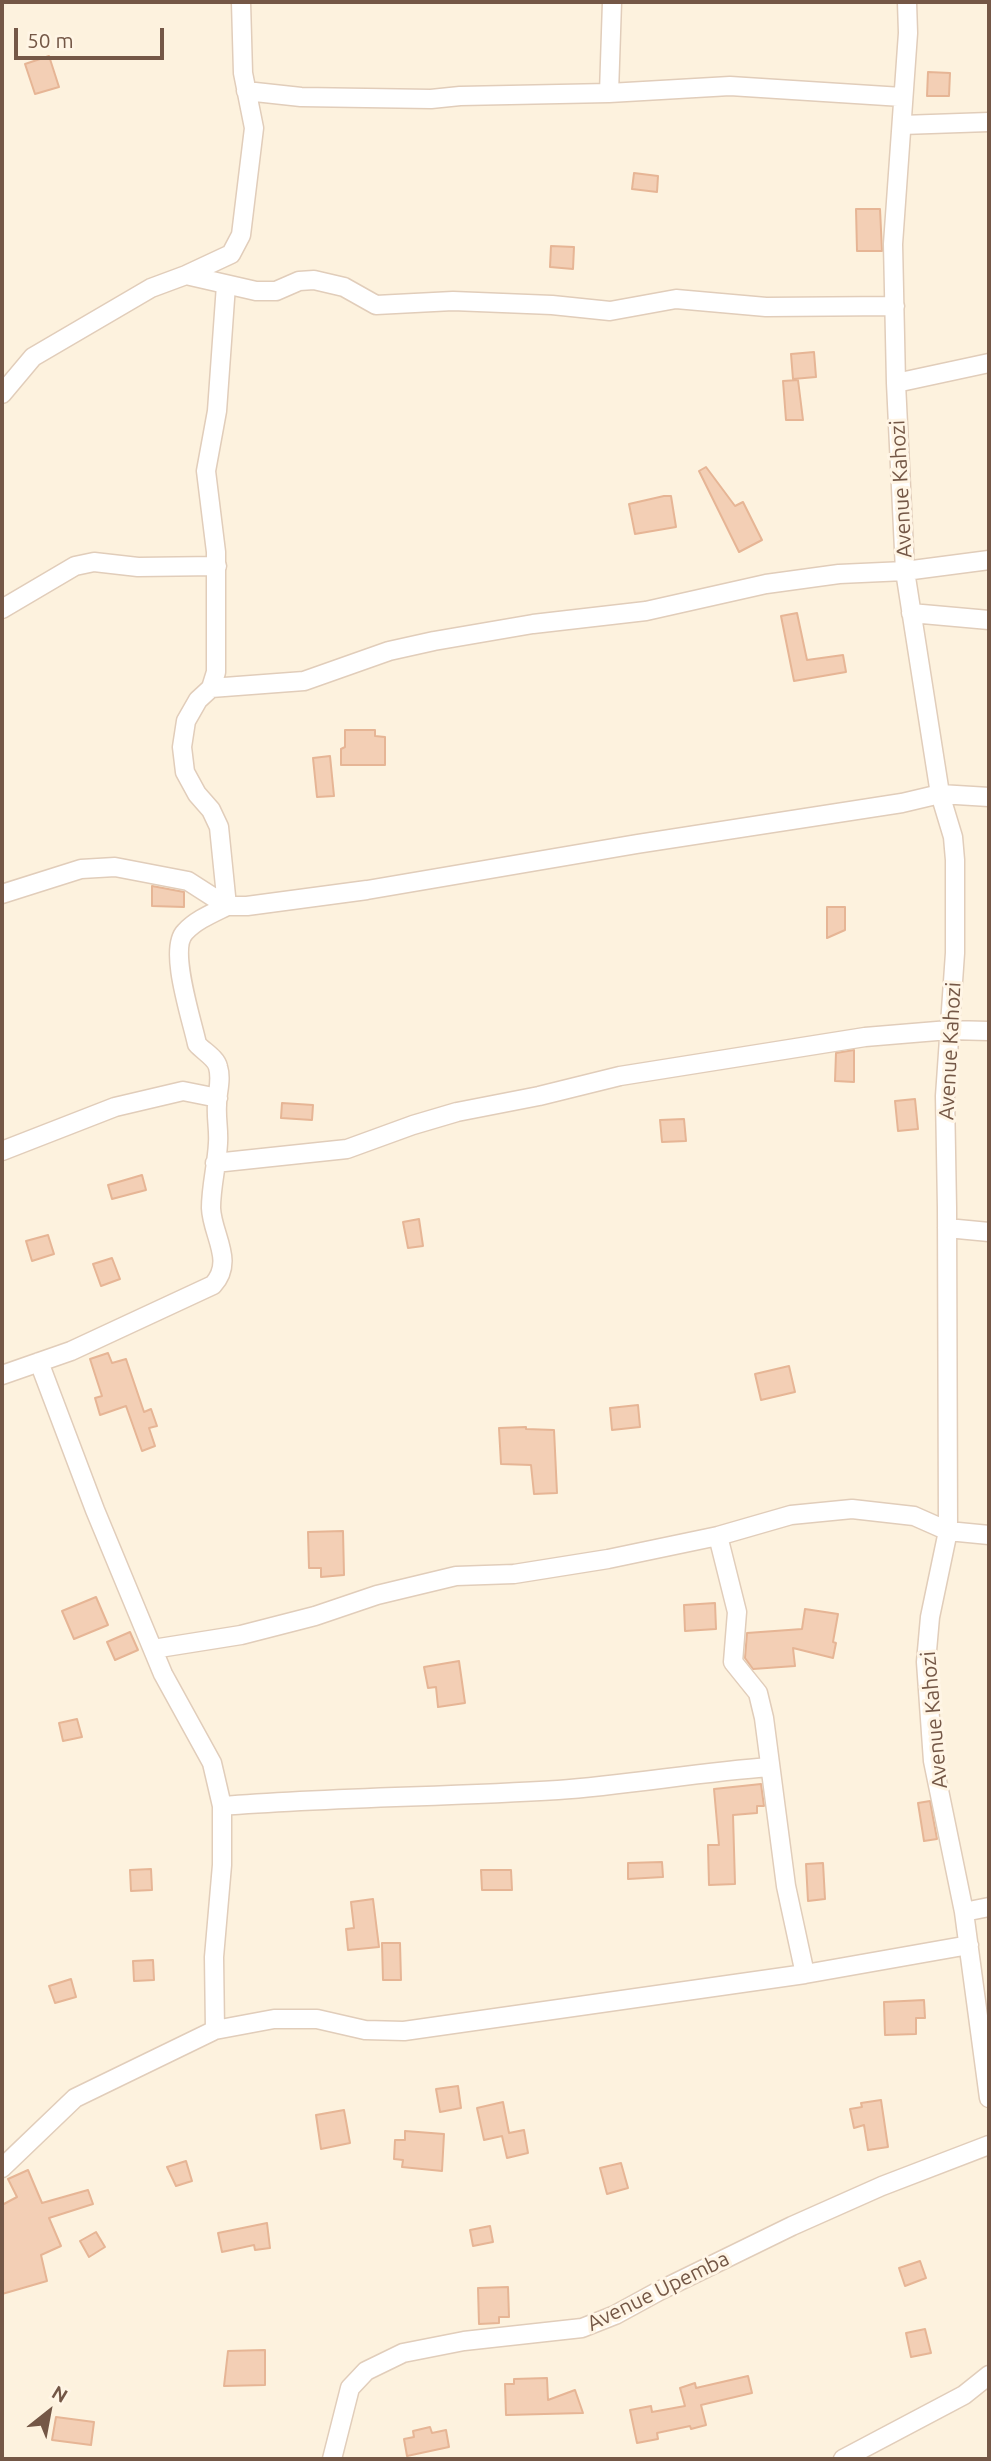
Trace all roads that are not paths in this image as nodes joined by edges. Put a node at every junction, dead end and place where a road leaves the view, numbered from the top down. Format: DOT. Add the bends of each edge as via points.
graph roads {
  1 [pos="241,2"];
  2 [pos="612,2"];
  3 [pos="907,2"];
  4 [pos="246,91"];
  5 [pos="609,93"];
  6 [pos="902,97"];
  7 [pos="989,122"];
  8 [pos="902,125"];
  9 [pos="186,275"];
  10 [pos="226,285"];
  11 [pos="894,306"];
  12 [pos="989,363"];
  13 [pos="896,383"];
  14 [pos="2,394"];
  15 [pos="989,560"];
  16 [pos="217,566"];
  17 [pos="905,571"];
  18 [pos="2,609"];
  19 [pos="911,613"];
  20 [pos="989,620"];
  21 [pos="211,688"];
  22 [pos="940,794"];
  23 [pos="989,797"];
  24 [pos="2,894"];
  25 [pos="227,906"];
  26 [pos="949,1030"];
  27 [pos="989,1031"];
  28 [pos="218,1098"];
  29 [pos="2,1152"];
  30 [pos="215,1163"];
  31 [pos="947,1228"];
  32 [pos="989,1232"];
  33 [pos="39,1362"];
  34 [pos="2,1375"];
  35 [pos="948,1531"];
  36 [pos="989,1535"];
  37 [pos="718,1536"];
  38 [pos="153,1649"];
  39 [pos="770,1767"];
  40 [pos="222,1806"];
  41 [pos="989,1907"];
  42 [pos="964,1912"];
  43 [pos="968,1945"];
  44 [pos="805,1973"];
  45 [pos="215,2030"];
  46 [pos="989,2098"];
  47 [pos="989,2145"];
  48 [pos="2,2168"];
  49 [pos="989,2375"];
  50 [pos="332,2459"];
  51 [pos="843,2459"];
  1 -- 4 [label="street"];
  2 -- 5 [label="street"];
  3 -- 6 [label="street, Avenue Kahozi"];
  4 -- 5 [label="street" via="301,97 431,99"];
  4 -- 9 [label="street" via="254,128 241,235 231,254"];
  5 -- 6 [label="street" via="730,86"];
  6 -- 8 [label="street, Avenue Kahozi"];
  7 -- 8 [label="street"];
  8 -- 11 [label="street, Avenue Kahozi" via="893,244"];
  9 -- 10 [label="street"];
  9 -- 14 [label="street" via="151,288 33,357"];
  10 -- 11 [label="street" via="276,291 314,280 344,288 376,305 453,302 610,311 676,299 766,307"];
  10 -- 16 [label="street" via="217,411 206,471"];
  11 -- 13 [label="street, Avenue Kahozi"];
  12 -- 13 [label="street"];
  13 -- 17 [label="street, Avenue Kahozi"];
  15 -- 17 [label="street"];
  16 -- 18 [label="street" via="138,567 94,562 75,566"];
  16 -- 21 [label="street" via="216,672"];
  17 -- 19 [label="street, Avenue Kahozi"];
  17 -- 21 [label="street" via="766,583 646,611 434,641 388,651 304,681"];
  19 -- 20 [label="street"];
  19 -- 22 [label="street, Avenue Kahozi"];
  21 -- 25 [label="street" via="186,722 182,747 185,772 219,827"];
  22 -- 23 [label="street"];
  22 -- 25 [label="street" via="367,890"];
  22 -- 26 [label="street, Avenue Kahozi" via="955,860"];
  24 -- 25 [label="street" via="80,869 115,867 188,881"];
  25 -- 28 [label="street" via="182,933 178,945 197,1044 219,1068"];
  26 -- 27 [label="street"];
  26 -- 30 [label="street" via="820,1042 620,1076 457,1112 348,1149"];
  26 -- 31 [label="street, Avenue Kahozi"];
  28 -- 29 [label="street" via="183,1091 115,1107"];
  28 -- 30 [label="street"];
  30 -- 33 [label="street" via="211,1213 223,1266 213,1285"];
  31 -- 32 [label="street"];
  31 -- 35 [label="street, Avenue Kahozi"];
  33 -- 34 [label="street"];
  33 -- 38 [label="street"];
  35 -- 36 [label="street"];
  35 -- 37 [label="street" via="914,1516 852,1509 791,1515"];
  35 -- 42 [label="street, Avenue Kahozi" via="930,1616 926,1662 933,1761"];
  37 -- 38 [label="street" via="514,1574 456,1577 241,1635"];
  37 -- 39 [label="street" via="737,1612 733,1662 758,1693"];
  38 -- 40 [label="street" via="212,1763"];
  39 -- 40 [label="street" via="588,1788"];
  39 -- 44 [label="street" via="786,1886"];
  40 -- 45 [label="street"];
  41 -- 42 [label="street"];
  42 -- 43 [label="street, Avenue Kahozi"];
  43 -- 44 [label="street"];
  43 -- 46 [label="street, Avenue Kahozi"];
  44 -- 45 [label="street" via="404,2031 365,2030 317,2019 274,2019"];
  45 -- 48 [label="street" via="75,2098"];
  47 -- 50 [label="street, Avenue Upemba" via="882,2186 582,2328 403,2353 366,2371 350,2388"];
  49 -- 51 [label="street" via="964,2395"];
}
